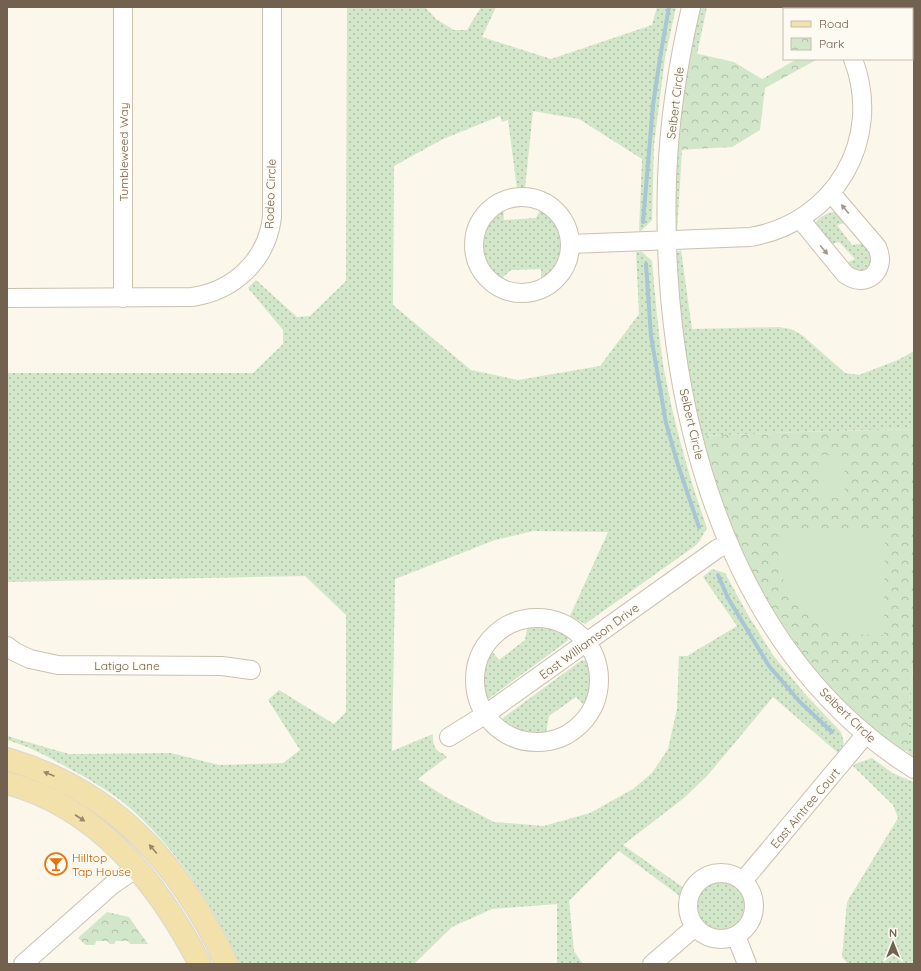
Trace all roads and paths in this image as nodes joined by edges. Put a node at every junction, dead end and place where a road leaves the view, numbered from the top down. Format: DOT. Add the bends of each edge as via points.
graph roads {
  1 [pos="123,7"];
  2 [pos="272,7"];
  3 [pos="691,7"];
  4 [pos="852,60"];
  5 [pos="831,193"];
  6 [pos="800,219"];
  7 [pos="667,240"];
  8 [pos="570,244"];
  9 [pos="7,298"];
  10 [pos="123,298"];
  11 [pos="728,543"];
  12 [pos="586,643"];
  13 [pos="7,646"];
  14 [pos="251,670"];
  15 [pos="486,714"];
  16 [pos="866,734"];
  17 [pos="449,737"];
  18 [pos="7,759"];
  19 [pos="914,769"];
  20 [pos="7,784"];
  21 [pos="137,868"];
  22 [pos="743,881"];
  23 [pos="696,927"];
  24 [pos="736,936"];
  25 [pos="23,964"];
  26 [pos="200,964"];
  27 [pos="214,964"];
  28 [pos="226,964"];
  29 [pos="652,964"];
  30 [pos="747,964"];
  1 -- 10 [label="street, Tumbleweed Way"];
  2 -- 10 [label="street, Rodeo Circle" via="272,217 262,249 246,271 215,291 192,297"];
  3 -- 7 [label="street, Seibert Circle" via="680,61 671,131 667,180"];
  4 -- 5 [label="street" via="858,73 861,92 861,124 853,156"];
  5 -- 6 [label="street"];
  6 -- 5 [label="street, one-way" via="845,274 852,279 864,280 877,272 881,262 880,252"];
  6 -- 7 [label="street" via="775,231 750,238"];
  7 -- 8 [label="street"];
  7 -- 11 [label="street, Seibert Circle" via="671,313 681,380 699,457"];
  8 -- 8 [label="street" via="565,223 552,207 533,198 518,197 498,203 487,212 479,223 474,244 478,265 486,277 504,290 519,293 540,290 553,282 566,265"];
  9 -- 10 [label="street, Rodeo Circle"];
  11 -- 12 [label="street, East Williamson Drive"];
  11 -- 16 [label="street, Seibert Circle" via="763,613 787,648 841,712"];
  12 -- 15 [label="street, East Williamson Drive"];
  12 -- 15 [label="street" via="567,626 551,620 525,619 508,625 488,642 476,669 476,690"];
  12 -- 15 [label="street" via="597,665 598,689 590,712 573,730 550,740 526,740 504,731"];
  13 -- 14 [label="street, Latigo Lane" via="30,659 58,664 222,666"];
  15 -- 17 [label="street, East Williamson Drive"];
  16 -- 19 [label="street, Seibert Circle"];
  16 -- 22 [label="street, East Aintree Court"];
  28 -- 18 [label="main road, one-way" via="200,914 176,878 131,826 93,797 68,782"];
  20 -- 21 [label="main road, one-way" via="52,801 86,821 114,844"];
  21 -- 25 [label="street" via="112,885"];
  21 -- 26 [label="main road" via="177,921"];
  21 -- 27 [label="main road" via="145,867 160,876 187,915"];
  22 -- 23 [label="street" via="730,874 721,873 707,876 696,884 689,896 688,906"];
  22 -- 24 [label="street" via="753,896 754,911 750,924"];
  23 -- 24 [label="street" via="707,936 716,939"];
  23 -- 29 [label="street"];
  24 -- 30 [label="street"];
}
